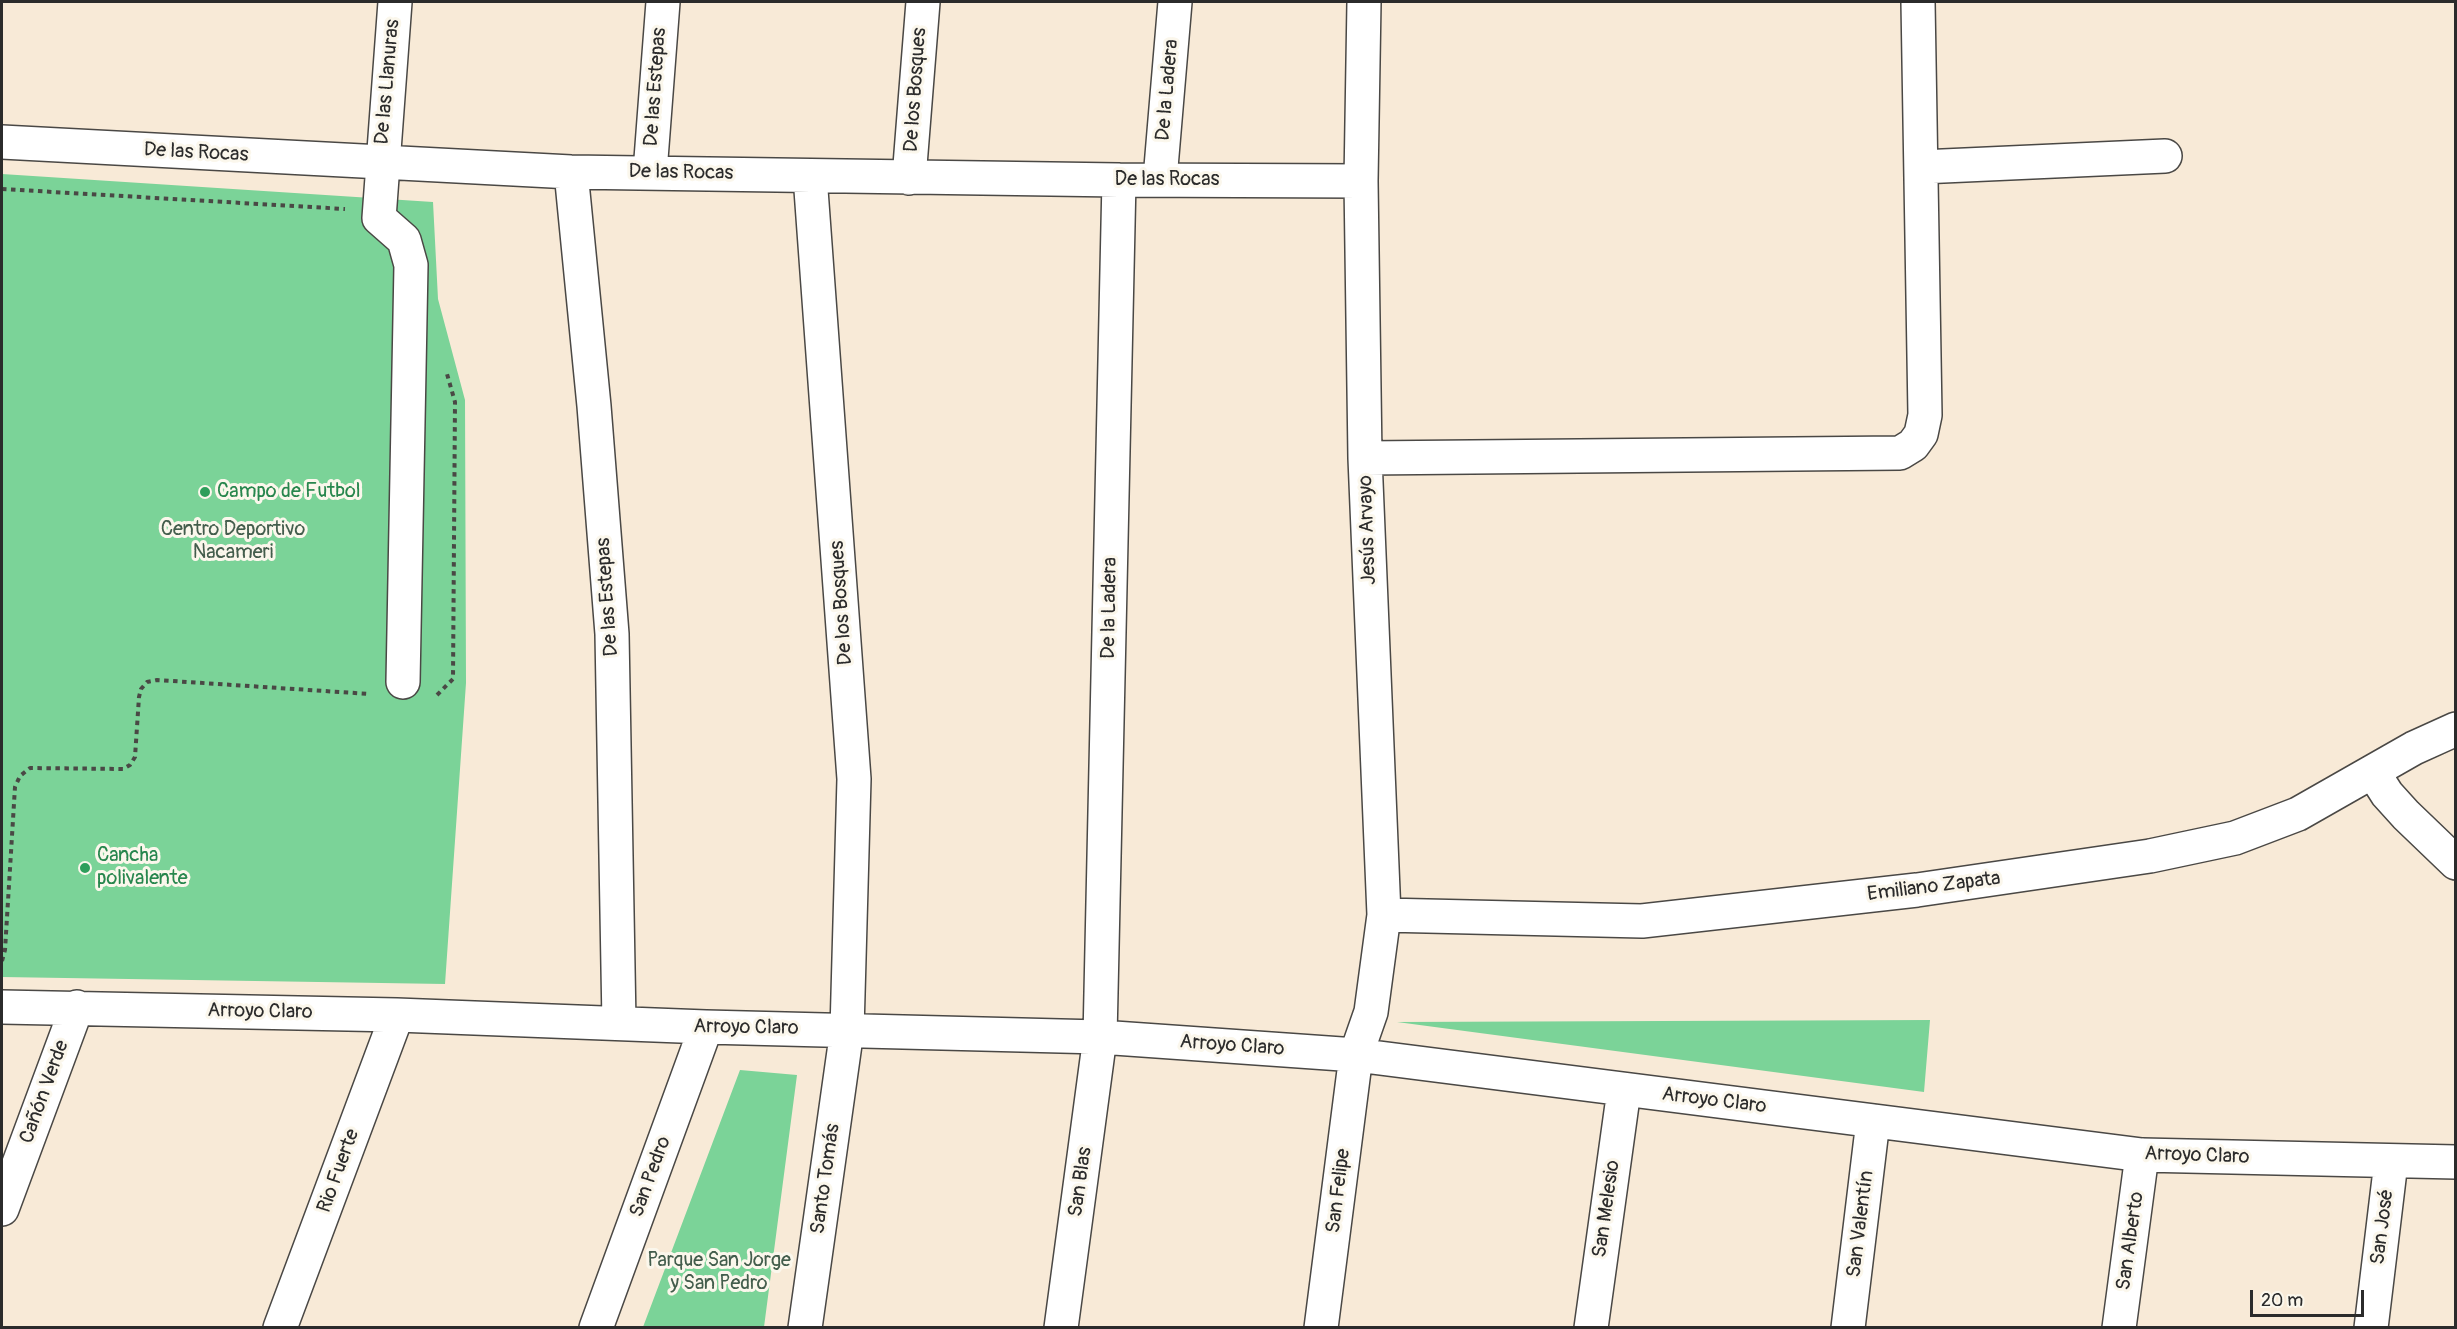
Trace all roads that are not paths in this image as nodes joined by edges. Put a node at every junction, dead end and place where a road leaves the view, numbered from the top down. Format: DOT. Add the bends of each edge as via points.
graph roads {
  1 [pos="395,2"];
  2 [pos="663,2"];
  3 [pos="923,2"];
  4 [pos="1175,2"];
  5 [pos="1364,2"];
  6 [pos="1918,2"];
  7 [pos="2,142"];
  8 [pos="2165,156"];
  9 [pos="382,162"];
  10 [pos="1921,167"];
  11 [pos="571,172"];
  12 [pos="650,172"];
  13 [pos="810,176"];
  14 [pos="909,177"];
  15 [pos="1160,179"];
  16 [pos="1119,180"];
  17 [pos="1361,181"];
  18 [pos="1365,458"];
  19 [pos="405,692"];
  20 [pos="2456,729"];
  21 [pos="2373,772"];
  22 [pos="2456,863"];
  23 [pos="1384,915"];
  24 [pos="2,1007"];
  25 [pos="77,1007"];
  26 [pos="397,1015"];
  27 [pos="619,1023"];
  28 [pos="706,1027"];
  29 [pos="847,1030"];
  30 [pos="1100,1036"];
  31 [pos="1356,1054"];
  32 [pos="1624,1090"];
  33 [pos="1873,1121"];
  34 [pos="2142,1155"];
  35 [pos="2391,1162"];
  36 [pos="2456,1162"];
  37 [pos="2,1209"];
  38 [pos="280,1328"];
  39 [pos="596,1328"];
  40 [pos="805,1328"];
  41 [pos="1061,1328"];
  42 [pos="1321,1328"];
  43 [pos="1591,1328"];
  44 [pos="1848,1328"];
  45 [pos="2119,1328"];
  46 [pos="2371,1328"];
  1 -- 9 [label="street, De las Llanuras"];
  2 -- 12 [label="street, De las Estepas"];
  3 -- 14 [label="street, De los Bosques"];
  4 -- 15 [label="street, De la Ladera"];
  5 -- 17 [label="street, Jesús Arvayo"];
  6 -- 10 [label="street"];
  7 -- 9 [label="street, De las Rocas"];
  8 -- 10 [label="street"];
  9 -- 11 [label="street, De las Rocas"];
  9 -- 19 [label="street, De las Llanuras" via="379,218 404,240 411,265"];
  10 -- 18 [label="street" via="1925,416 1921,434 1900,453"];
  11 -- 12 [label="street, De las Rocas"];
  11 -- 27 [label="street, De las Estepas" via="612,634"];
  12 -- 13 [label="street, De las Rocas"];
  13 -- 14 [label="street, De las Rocas"];
  13 -- 29 [label="street, De los Bosques" via="854,779"];
  14 -- 16 [label="street, De las Rocas"];
  15 -- 16 [label="street, De las Rocas"];
  15 -- 17 [label="street, De las Rocas"];
  16 -- 30 [label="street, De la Ladera"];
  17 -- 18 [label="street, Jesús Arvayo"];
  18 -- 23 [label="street, Jesús Arvayo"];
  20 -- 21 [label="street, Emiliano Zapata"];
  21 -- 22 [label="street" via="2406,815"];
  21 -- 23 [label="street, Emiliano Zapata" via="2298,814 2235,838 2067,869 1642,921"];
  23 -- 31 [label="street, Jesús Arvayo" via="1371,1012"];
  24 -- 25 [label="street, Arroyo Claro"];
  25 -- 26 [label="street, Arroyo Claro"];
  25 -- 37 [label="street, Cañón Verde"];
  26 -- 27 [label="street, Arroyo Claro"];
  26 -- 38 [label="street, Rio Fuerte"];
  27 -- 28 [label="street, Arroyo Claro"];
  28 -- 29 [label="street, Arroyo Claro"];
  28 -- 39 [label="street, San Pedro"];
  29 -- 30 [label="street, Arroyo Claro"];
  29 -- 40 [label="street, Santo Tomás"];
  30 -- 31 [label="street, Arroyo Claro"];
  30 -- 41 [label="street, San Blas"];
  31 -- 32 [label="street, Arroyo Claro"];
  31 -- 42 [label="street, San Felipe"];
  32 -- 33 [label="street, Arroyo Claro"];
  32 -- 43 [label="street, San Melesio"];
  33 -- 34 [label="street, Arroyo Claro"];
  33 -- 44 [label="street, San Valentín"];
  34 -- 35 [label="street, Arroyo Claro"];
  34 -- 45 [label="street, San Alberto"];
  35 -- 36 [label="street, Arroyo Claro"];
  35 -- 46 [label="street, San José"];
}
